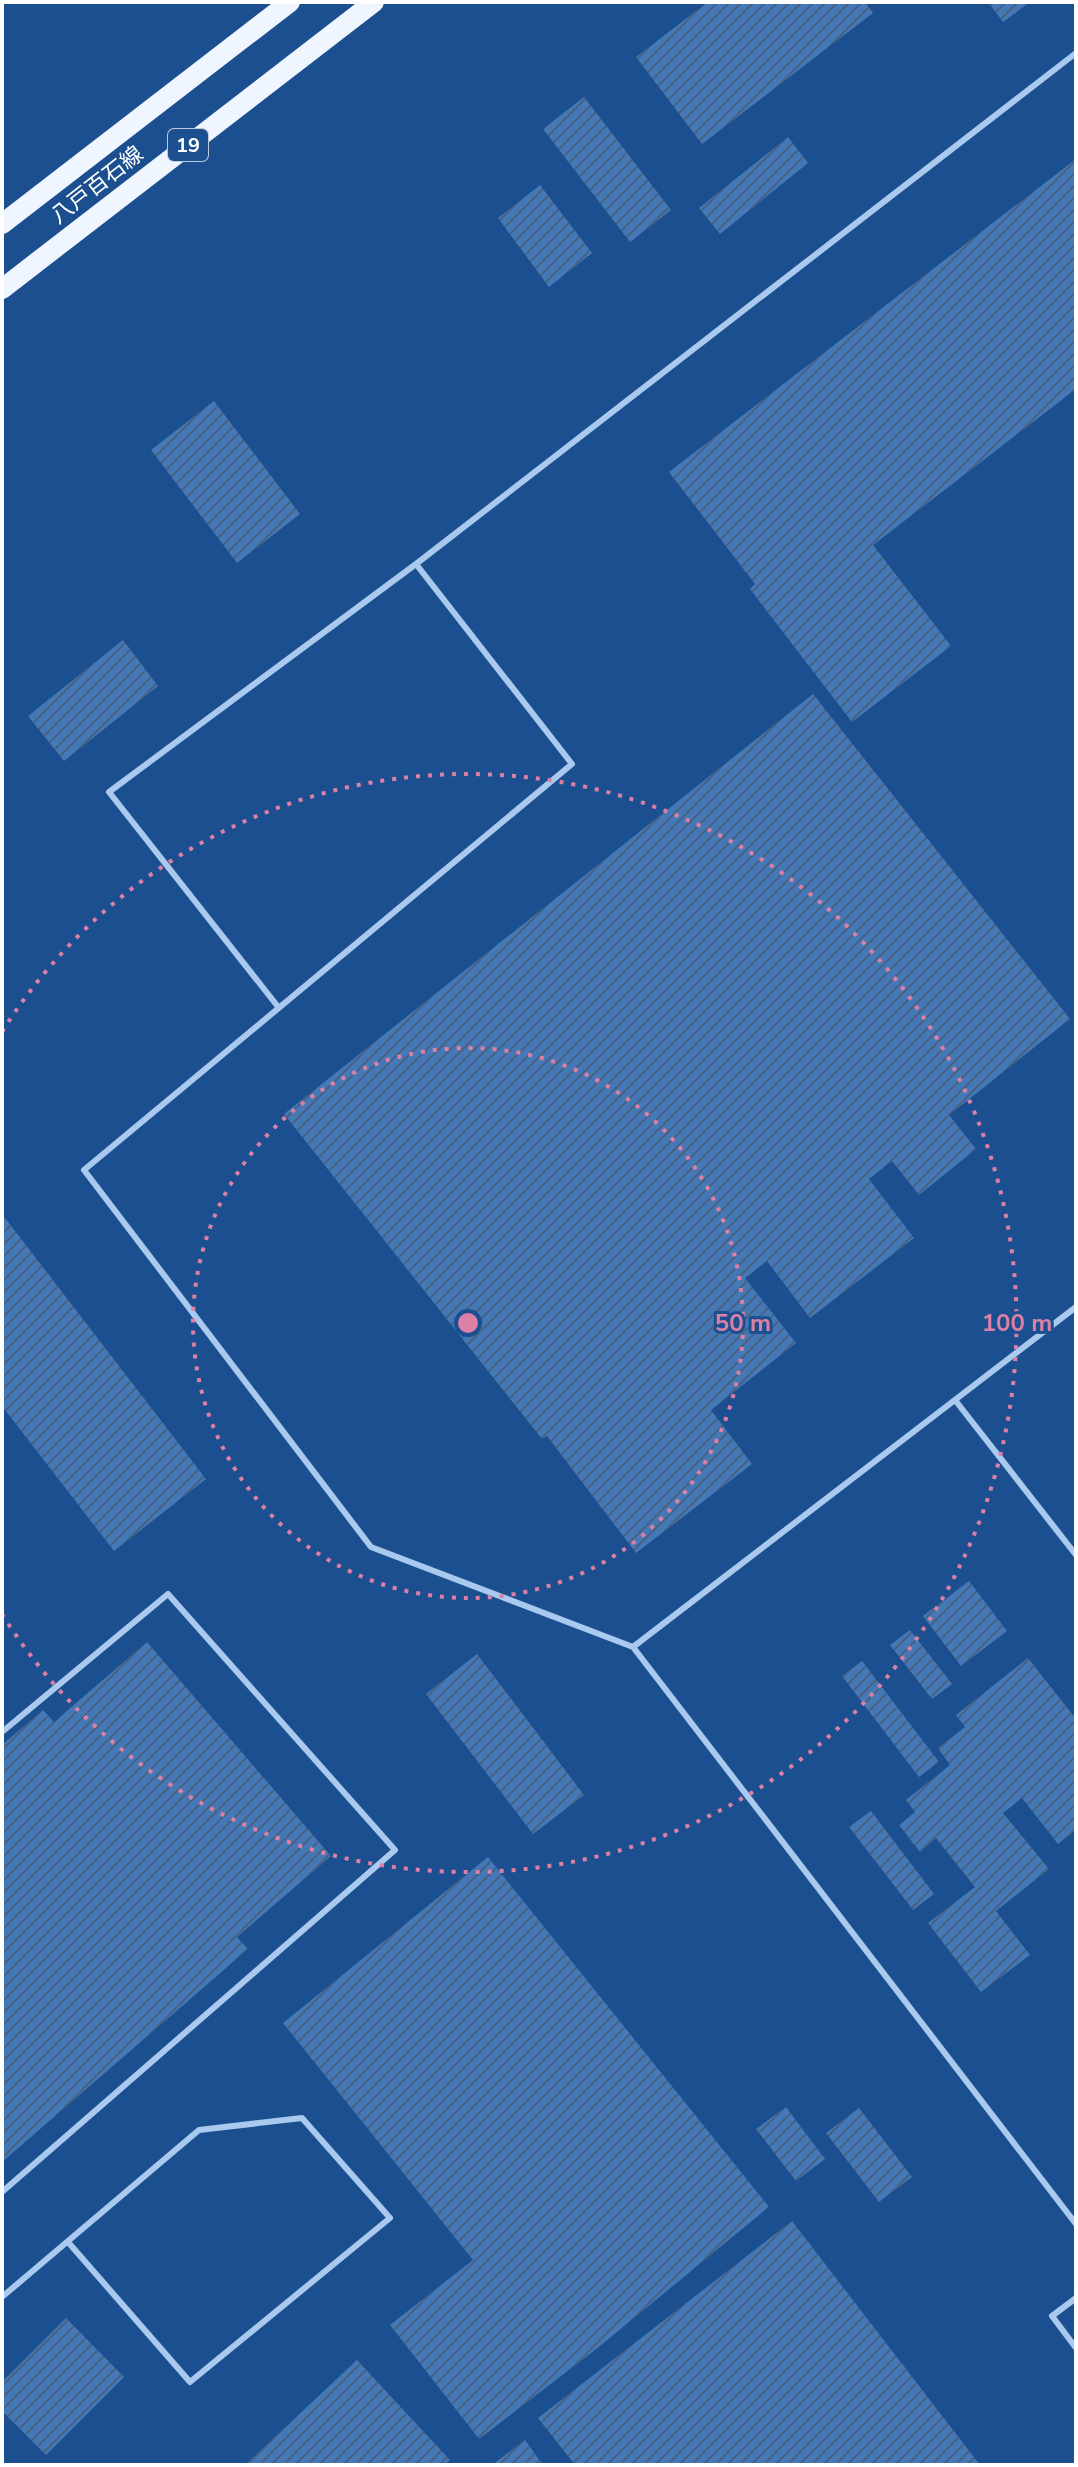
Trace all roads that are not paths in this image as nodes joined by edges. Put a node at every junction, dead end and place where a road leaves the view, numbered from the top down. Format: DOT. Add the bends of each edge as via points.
graph roads {
  1 [pos="290,2"];
  2 [pos="374,2"];
  3 [pos="1076,53"];
  4 [pos="2,224"];
  5 [pos="2,289"];
  6 [pos="416,564"];
  7 [pos="279,1008"];
  8 [pos="1076,1307"];
  9 [pos="955,1400"];
  10 [pos="1076,1555"];
  11 [pos="633,1647"];
  12 [pos="2,1732"];
  13 [pos="2,2192"];
  14 [pos="1076,2224"];
  15 [pos="68,2242"];
  16 [pos="2,2297"];
  17 [pos="1076,2298"];
  18 [pos="1076,2348"];
  1 -- 4 [label="main road, 八戸百石線 / 19"];
  2 -- 5 [label="main road, 八戸百石線 / 19"];
  3 -- 6 [label="lane"];
  6 -- 7 [label="lane" via="572,764"];
  6 -- 7 [label="lane" via="109,792"];
  7 -- 11 [label="lane" via="84,1170 371,1547"];
  8 -- 9 [label="lane"];
  9 -- 10 [label="lane"];
  9 -- 11 [label="lane"];
  11 -- 14 [label="lane"];
  12 -- 13 [label="lane" via="168,1594 395,1850"];
  15 -- 15 [label="lane" via="199,2130 302,2118 390,2218 190,2382"];
  15 -- 16 [label="lane"];
  17 -- 18 [label="lane" via="1052,2316"];
}
